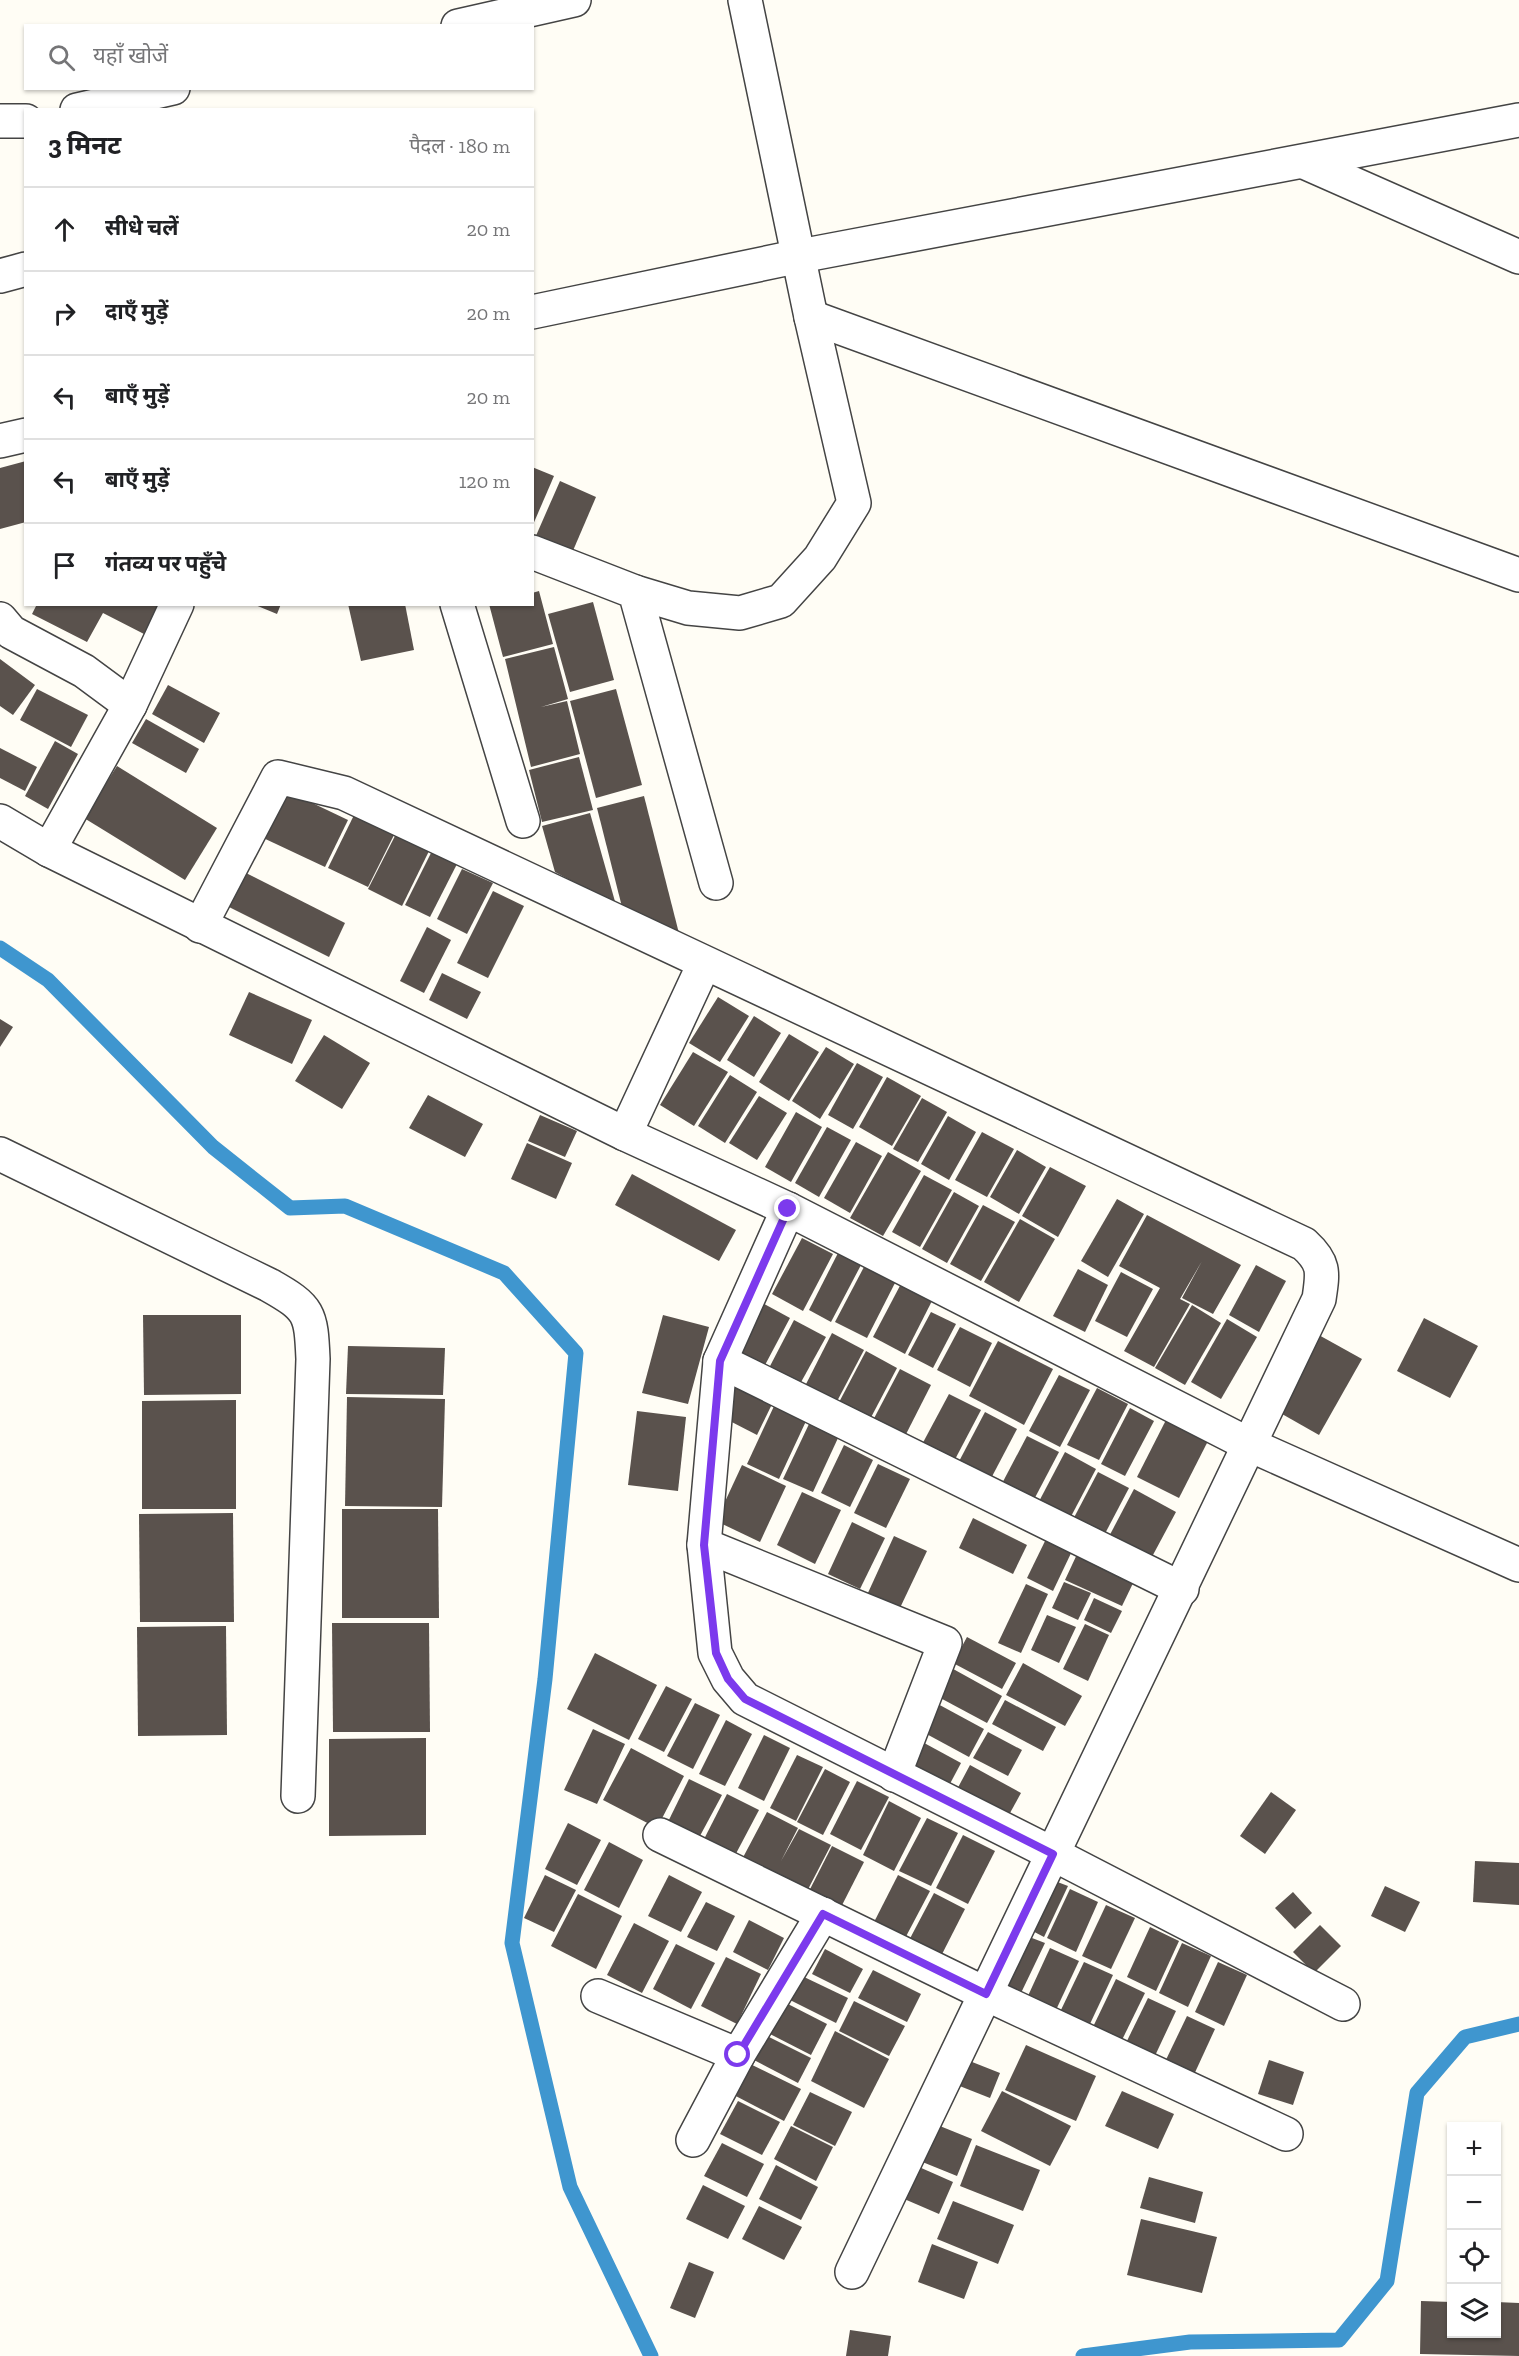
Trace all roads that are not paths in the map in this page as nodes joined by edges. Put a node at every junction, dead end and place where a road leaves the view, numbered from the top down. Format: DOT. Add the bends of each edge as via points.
graph roads {
  1 [pos="574,0"];
  2 [pos="745,0"];
  3 [pos="467,24"];
  4 [pos="164,90"];
  5 [pos="86,108"];
  6 [pos="1519,120"];
  7 [pos="0,121"];
  8 [pos="24,121"];
  9 [pos="1304,162"];
  10 [pos="800,256"];
  11 [pos="1519,257"];
  12 [pos="24,270"];
  13 [pos="0,276"];
  14 [pos="534,312"];
  15 [pos="811,317"];
  16 [pos="24,435"];
  17 [pos="0,441"];
  18 [pos="534,553"];
  19 [pos="1519,575"];
  20 [pos="634,592"];
  21 [pos="176,606"];
  22 [pos="458,606"];
  23 [pos="0,619"];
  24 [pos="130,705"];
  25 [pos="0,821"];
  26 [pos="523,821"];
  27 [pos="49,850"];
  28 [pos="716,884"];
  29 [pos="200,926"];
  30 [pos="704,964"];
  31 [pos="625,1134"];
  32 [pos="0,1154"];
  33 [pos="788,1209"];
  34 [pos="720,1361"];
  35 [pos="1250,1446"];
  36 [pos="704,1545"];
  37 [pos="1519,1565"];
  38 [pos="1182,1589"];
  39 [pos="894,1775"];
  40 [pos="298,1796"];
  41 [pos="660,1835"];
  42 [pos="1053,1854"];
  43 [pos="823,1914"];
  44 [pos="986,1994"];
  45 [pos="598,1996"];
  46 [pos="1343,2004"];
  47 [pos="738,2055"];
  48 [pos="1286,2134"];
  49 [pos="693,2140"];
  50 [pos="852,2272"];
  1 -- 3 [label="street"];
  2 -- 10 [label="street"];
  4 -- 5 [label="street"];
  6 -- 9 [label="street"];
  7 -- 8 [label="street"];
  9 -- 10 [label="street"];
  9 -- 11 [label="street"];
  10 -- 14 [label="street"];
  10 -- 15 [label="street"];
  12 -- 13 [label="street"];
  15 -- 19 [label="street"];
  15 -- 20 [label="street" via="854,503 820,558 781,601 740,613 688,608"];
  16 -- 17 [label="street"];
  18 -- 20 [label="street"];
  20 -- 28 [label="street"];
  21 -- 24 [label="street"];
  22 -- 26 [label="street"];
  23 -- 24 [label="street" via="11,632 84,671"];
  24 -- 27 [label="street"];
  25 -- 27 [label="street"];
  27 -- 29 [label="street"];
  29 -- 30 [label="street" via="278,777 344,793"];
  29 -- 31 [label="street"];
  30 -- 31 [label="street"];
  30 -- 35 [label="street" via="1304,1244 1317,1257 1323,1274 1319,1299"];
  31 -- 33 [label="street"];
  32 -- 40 [label="street" via="269,1285 296,1300 312,1323"];
  33 -- 34 [label="street"];
  33 -- 35 [label="street"];
  34 -- 36 [label="street"];
  34 -- 38 [label="street"];
  35 -- 37 [label="street"];
  35 -- 38 [label="street"];
  36 -- 39 [label="street" via="716,1653 728,1679 745,1699"];
  36 -- 39 [label="street" via="945,1643"];
  38 -- 42 [label="street"];
  39 -- 42 [label="street"];
  41 -- 43 [label="street"];
  42 -- 44 [label="street"];
  42 -- 46 [label="street"];
  43 -- 44 [label="street"];
  43 -- 47 [label="street"];
  44 -- 48 [label="street"];
  44 -- 50 [label="street"];
  45 -- 47 [label="street"];
  47 -- 49 [label="street"];
}
